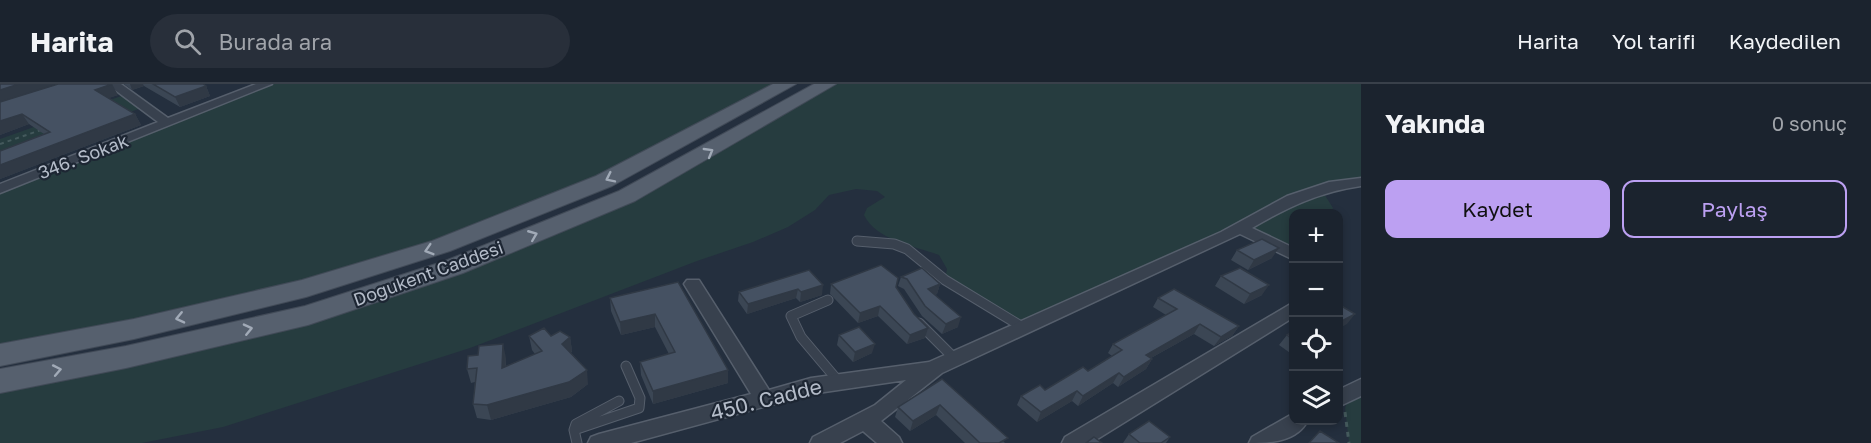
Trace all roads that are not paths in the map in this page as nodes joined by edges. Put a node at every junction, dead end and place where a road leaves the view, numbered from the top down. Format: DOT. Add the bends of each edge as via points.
graph roads {
  1 [pos="113,84"];
  2 [pos="266,84"];
  3 [pos="787,84"];
  4 [pos="827,84"];
  5 [pos="167,123"];
  6 [pos="1361,182"];
  7 [pos="0,189"];
  8 [pos="1240,228"];
  9 [pos="857,241"];
  10 [pos="1289,253"];
  11 [pos="693,284"];
  12 [pos="828,300"];
  13 [pos="1289,310"];
  14 [pos="914,318"];
  15 [pos="1024,328"];
  16 [pos="0,355"];
  17 [pos="955,359"];
  18 [pos="626,366"];
  19 [pos="935,368"];
  20 [pos="0,381"];
  21 [pos="839,382"];
  22 [pos="764,399"];
  23 [pos="619,401"];
  24 [pos="865,420"];
  25 [pos="1290,425"];
  26 [pos="574,430"];
  27 [pos="621,440"];
  28 [pos="577,443"];
  29 [pos="599,443"];
  30 [pos="821,443"];
  31 [pos="891,443"];
  32 [pos="1073,443"];
  33 [pos="1260,443"];
  1 -- 5 [label="street"];
  2 -- 5 [label="street, 346. Sokak"];
  3 -- 16 [label="main road, Doğukent Caddesi, one-way" via="604,181 441,246 306,288 134,329"];
  20 -- 4 [label="main road, Doğukent Caddesi, one-way" via="308,315 454,267 627,196"];
  5 -- 7 [label="street, 346. Sokak"];
  6 -- 8 [label="street" via="1329,186 1292,199"];
  8 -- 10 [label="street"];
  8 -- 15 [label="street"];
  9 -- 15 [label="lane" via="907,249 945,280"];
  11 -- 22 [label="street"];
  12 -- 21 [label="lane" via="791,316 801,337"];
  13 -- 32 [label="street"];
  14 -- 17 [label="lane"];
  15 -- 17 [label="street"];
  17 -- 19 [label="street"];
  18 -- 26 [label="lane" via="640,398 639,408"];
  19 -- 21 [label="street, 450. Cadde"];
  19 -- 24 [label="street"];
  21 -- 22 [label="street, 450. Cadde"];
  22 -- 27 [label="street, 450. Cadde"];
  23 -- 26 [label="lane" via="579,422"];
  24 -- 30 [label="street"];
  24 -- 31 [label="street"];
  25 -- 33 [label="street"];
  26 -- 28 [label="lane"];
  27 -- 29 [label="street, 450. Cadde"];
}
